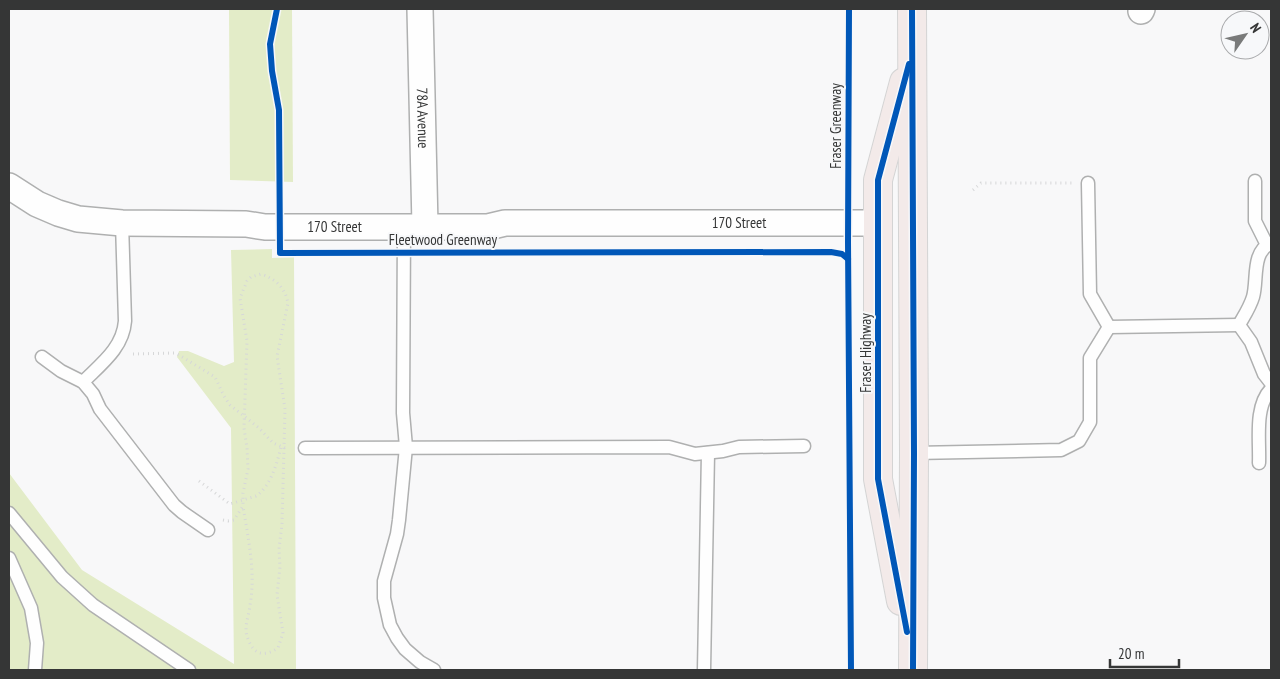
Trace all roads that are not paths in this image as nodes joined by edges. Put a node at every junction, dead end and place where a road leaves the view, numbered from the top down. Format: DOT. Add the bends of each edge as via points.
graph roads {
  1 [pos="420,9"];
  2 [pos="912,9"];
  3 [pos="913,47"];
  4 [pos="1255,181"];
  5 [pos="1088,183"];
  6 [pos="9,186"];
  7 [pos="122,223"];
  8 [pos="878,223"];
  9 [pos="414,227"];
  10 [pos="1269,244"];
  11 [pos="1239,325"];
  12 [pos="1109,327"];
  13 [pos="879,339"];
  14 [pos="42,357"];
  15 [pos="83,382"];
  16 [pos="1271,383"];
  17 [pos="1271,389"];
  18 [pos="804,446"];
  19 [pos="305,448"];
  20 [pos="406,448"];
  21 [pos="708,453"];
  22 [pos="914,453"];
  23 [pos="1259,463"];
  24 [pos="9,513"];
  25 [pos="208,530"];
  26 [pos="9,558"];
  27 [pos="913,666"];
  28 [pos="35,670"];
  29 [pos="189,670"];
  30 [pos="434,670"];
  31 [pos="704,670"];
  1 -- 9 [label="street, 78A Avenue"];
  2 -- 3 [label="main road, Fraser Highway"];
  3 -- 8 [label="main road, Fraser Highway" via="878,180"];
  3 -- 22 [label="main road, Fraser Highway"];
  4 -- 10 [label="lane" via="1255,221"];
  5 -- 12 [label="lane" via="1090,294"];
  6 -- 7 [label="street, 170 Street" via="58,213 78,219"];
  7 -- 9 [label="street, 170 Street"];
  7 -- 15 [label="lane" via="124,328 119,344 110,356"];
  8 -- 9 [label="street, 170 Street" via="506,223 488,227"];
  8 -- 13 [label="main road, Fraser Highway"];
  9 -- 20 [label="lane" via="403,413"];
  10 -- 11 [label="lane" via="1257,262 1254,294"];
  11 -- 12 [label="lane"];
  11 -- 16 [label="lane"];
  12 -- 22 [label="lane" via="1090,358 1090,422 1078,441 1061,450"];
  13 -- 22 [label="main road" via="897,439"];
  13 -- 27 [label="main road, Fraser Highway" via="878,479"];
  14 -- 15 [label="lane" via="60,371"];
  15 -- 25 [label="lane" via="174,505"];
  17 -- 23 [label="lane" via="1260,411"];
  18 -- 21 [label="lane" via="739,447"];
  19 -- 20 [label="lane"];
  20 -- 21 [label="lane" via="669,447 695,454"];
  20 -- 30 [label="lane" via="397,534 384,580 384,598 390,625 405,650"];
  21 -- 31 [label="lane"];
  22 -- 27 [label="main road, Fraser Highway"];
  24 -- 29 [label="lane" via="62,577 94,605"];
  26 -- 28 [label="lane" via="31,608 37,643"];
}
